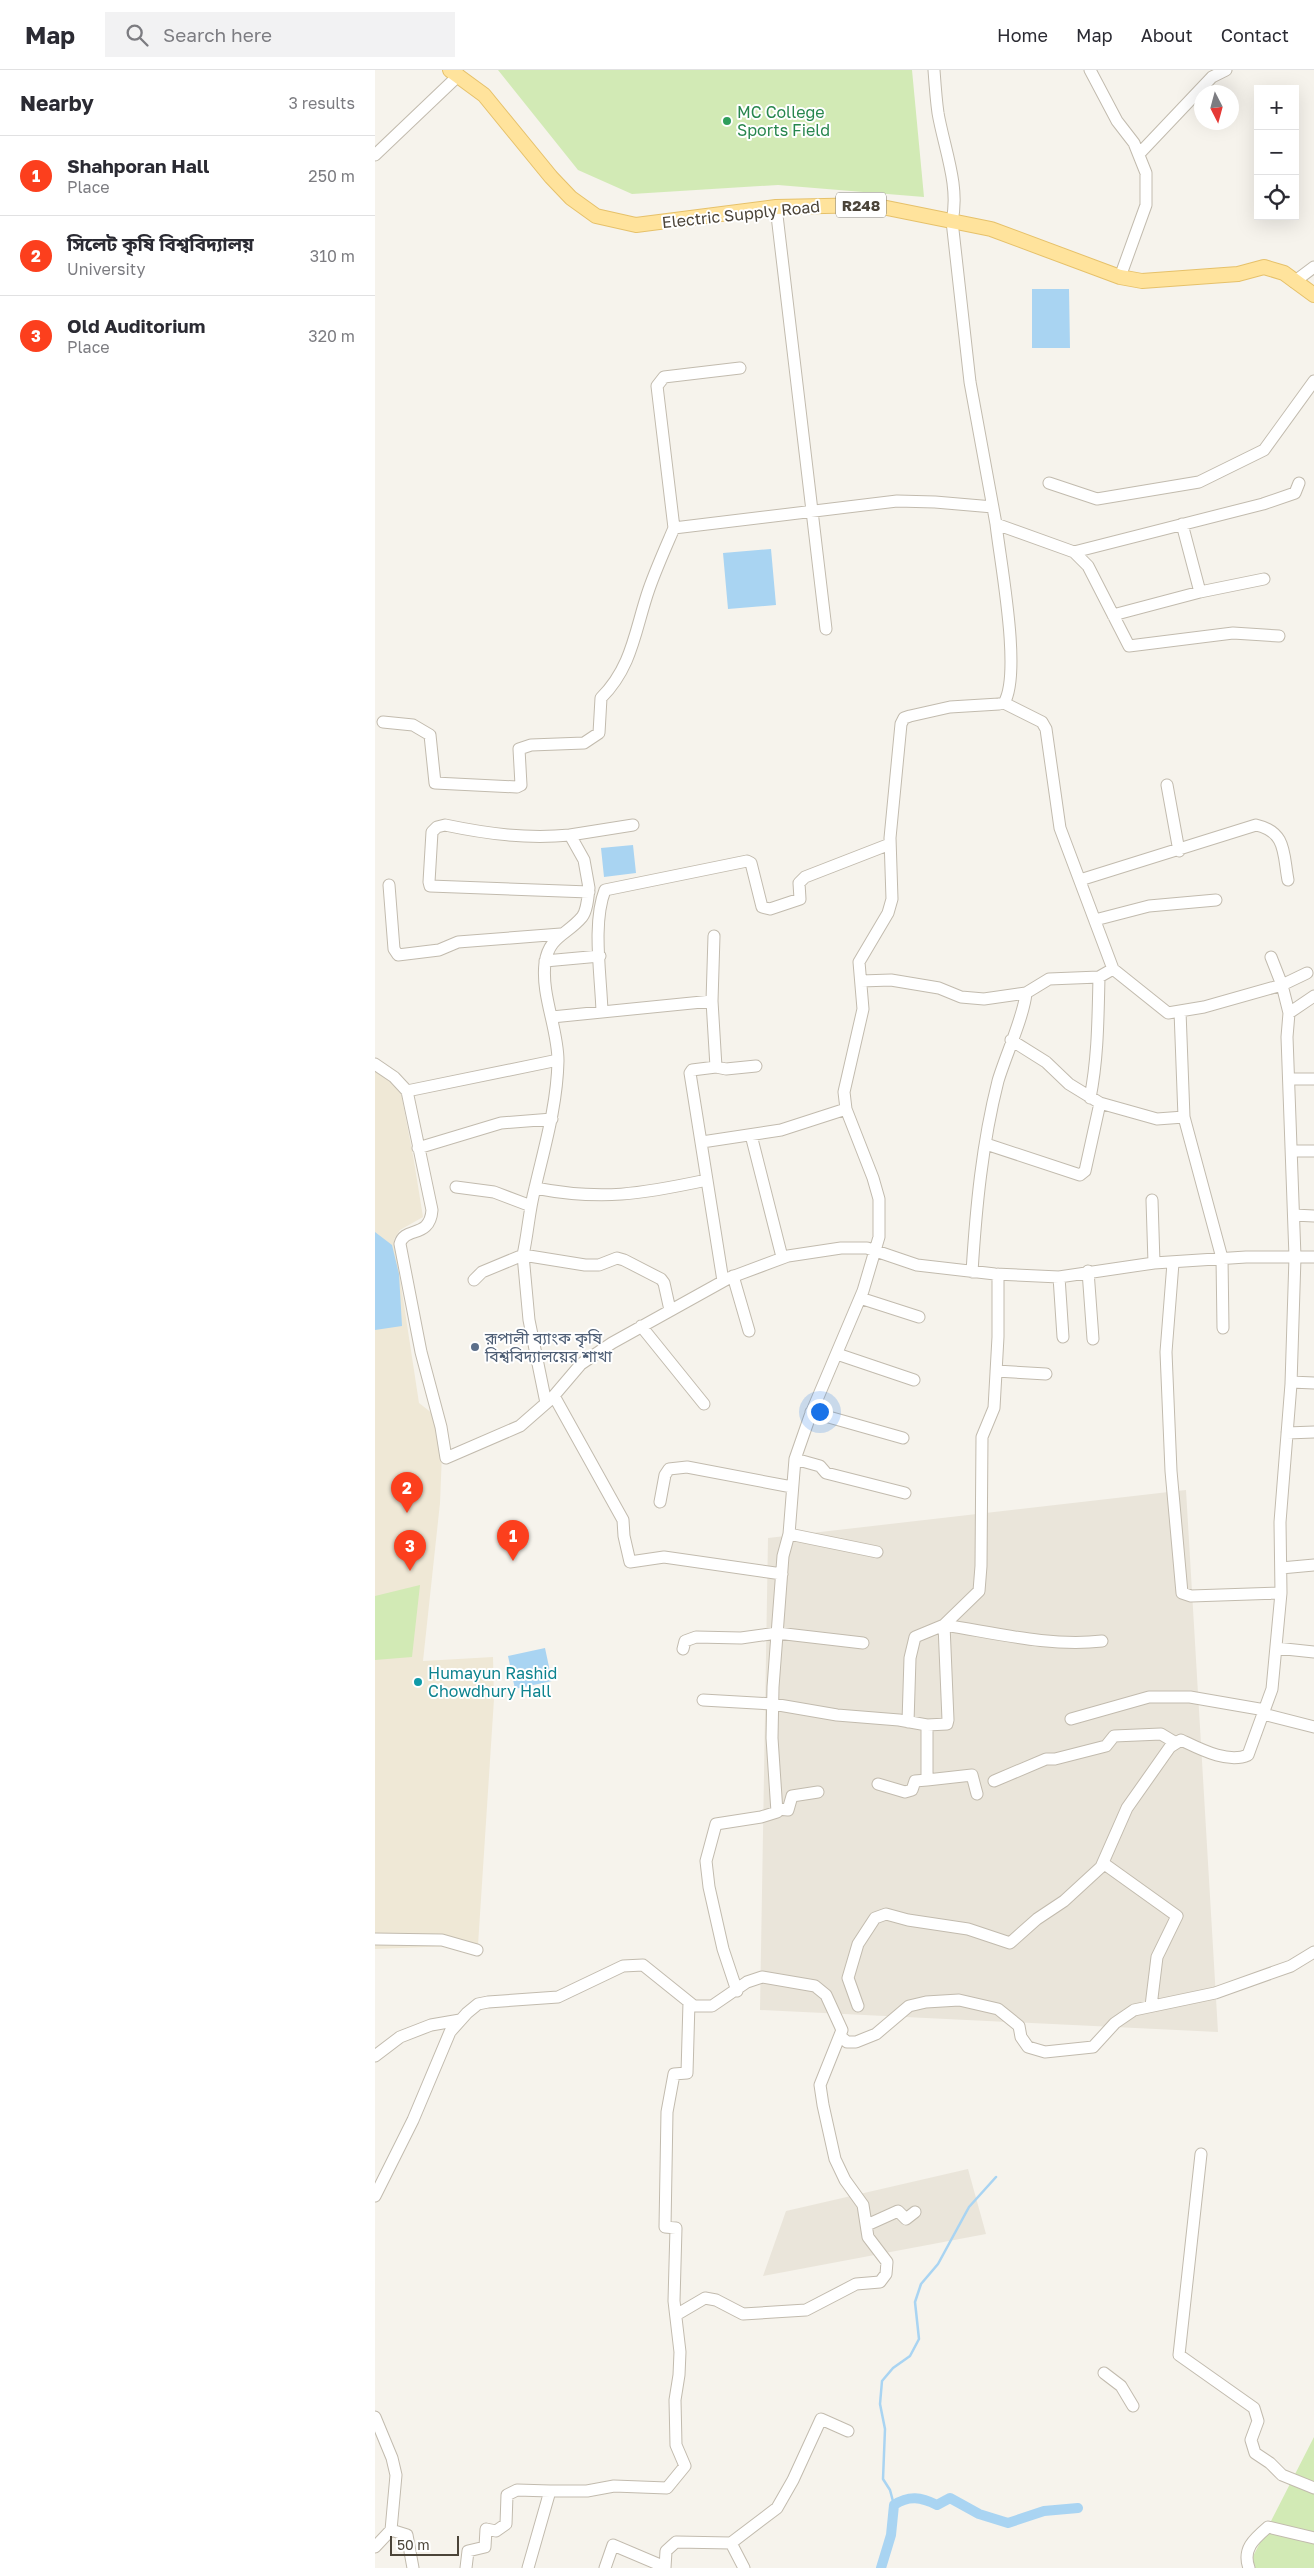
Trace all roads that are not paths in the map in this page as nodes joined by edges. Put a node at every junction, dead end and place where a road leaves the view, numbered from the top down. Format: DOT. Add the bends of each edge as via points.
graph roads {
  1 [pos="934,70"];
  2 [pos="1091,70"];
  3 [pos="1226,70"];
  4 [pos="454,72"];
  5 [pos="1211,73"];
  6 [pos="1139,154"];
  7 [pos="375,156"];
  8 [pos="776,207"];
  9 [pos="952,221"];
  10 [pos="1314,267"];
  11 [pos="1120,277"];
  12 [pos="1294,282"];
  13 [pos="1314,296"];
  14 [pos="740,368"];
  15 [pos="1314,381"];
  16 [pos="1049,483"];
  17 [pos="1299,483"];
  18 [pos="993,507"];
  19 [pos="812,512"];
  20 [pos="996,524"];
  21 [pos="1182,524"];
  22 [pos="673,528"];
  23 [pos="1074,552"];
  24 [pos="1263,579"];
  25 [pos="1201,592"];
  26 [pos="1113,615"];
  27 [pos="826,629"];
  28 [pos="1279,636"];
  29 [pos="1004,702"];
  30 [pos="383,722"];
  31 [pos="1167,785"];
  32 [pos="633,825"];
  33 [pos="570,835"];
  34 [pos="890,844"];
  35 [pos="1179,851"];
  36 [pos="1080,880"];
  37 [pos="1288,880"];
  38 [pos="389,885"];
  39 [pos="589,892"];
  40 [pos="1216,900"];
  41 [pos="1095,920"];
  42 [pos="561,934"];
  43 [pos="714,936"];
  44 [pos="600,956"];
  45 [pos="1271,957"];
  46 [pos="545,961"];
  47 [pos="1113,969"];
  48 [pos="1307,974"];
  49 [pos="1099,977"];
  50 [pos="861,981"];
  51 [pos="1282,985"];
  52 [pos="1025,993"];
  53 [pos="1314,996"];
  54 [pos="712,1001"];
  55 [pos="1180,1011"];
  56 [pos="602,1012"];
  57 [pos="1289,1013"];
  58 [pos="552,1017"];
  59 [pos="1011,1040"];
  60 [pos="558,1060"];
  61 [pos="375,1064"];
  62 [pos="755,1066"];
  63 [pos="716,1067"];
  64 [pos="1289,1079"];
  65 [pos="1314,1079"];
  66 [pos="407,1091"];
  67 [pos="1095,1100"];
  68 [pos="846,1109"];
  69 [pos="1184,1117"];
  70 [pos="552,1119"];
  71 [pos="751,1135"];
  72 [pos="701,1142"];
  73 [pos="986,1144"];
  74 [pos="418,1148"];
  75 [pos="1292,1151"];
  76 [pos="1314,1151"];
  77 [pos="707,1180"];
  78 [pos="456,1187"];
  79 [pos="535,1188"];
  80 [pos="1152,1200"];
  81 [pos="531,1206"];
  82 [pos="1295,1215"];
  83 [pos="1314,1216"];
  84 [pos="876,1251"];
  85 [pos="523,1255"];
  86 [pos="1295,1257"];
  87 [pos="1314,1257"];
  88 [pos="782,1258"];
  89 [pos="1222,1258"];
  90 [pos="1154,1263"];
  91 [pos="1173,1263"];
  92 [pos="973,1272"];
  93 [pos="1088,1272"];
  94 [pos="998,1274"];
  95 [pos="1059,1277"];
  96 [pos="728,1278"];
  97 [pos="475,1280"];
  98 [pos="860,1298"];
  99 [pos="670,1310"];
  100 [pos="919,1317"];
  101 [pos="641,1326"];
  102 [pos="1223,1328"];
  103 [pos="749,1330"];
  104 [pos="1063,1337"];
  105 [pos="1093,1339"];
  106 [pos="837,1354"];
  107 [pos="996,1371"];
  108 [pos="1046,1374"];
  109 [pos="914,1380"];
  110 [pos="1291,1382"];
  111 [pos="1314,1382"];
  112 [pos="550,1399"];
  113 [pos="704,1404"];
  114 [pos="811,1412"];
  115 [pos="1314,1432"];
  116 [pos="1287,1433"];
  117 [pos="903,1438"];
  118 [pos="795,1459"];
  119 [pos="792,1487"];
  120 [pos="905,1493"];
  121 [pos="660,1502"];
  122 [pos="789,1534"];
  123 [pos="877,1552"];
  124 [pos="1314,1565"];
  125 [pos="1281,1568"];
  126 [pos="782,1574"];
  127 [pos="1281,1593"];
  128 [pos="944,1625"];
  129 [pos="777,1634"];
  130 [pos="1102,1641"];
  131 [pos="863,1644"];
  132 [pos="1276,1648"];
  133 [pos="683,1649"];
  134 [pos="1314,1652"];
  135 [pos="703,1700"];
  136 [pos="773,1704"];
  137 [pos="1264,1712"];
  138 [pos="1071,1719"];
  139 [pos="909,1722"];
  140 [pos="927,1725"];
  141 [pos="1314,1727"];
  142 [pos="1176,1744"];
  143 [pos="927,1780"];
  144 [pos="994,1781"];
  145 [pos="878,1784"];
  146 [pos="818,1792"];
  147 [pos="977,1794"];
  148 [pos="777,1809"];
  149 [pos="1103,1863"];
  150 [pos="375,1939"];
  151 [pos="477,1950"];
  152 [pos="1314,1952"];
  153 [pos="737,1991"];
  154 [pos="689,2002"];
  155 [pos="858,2006"];
  156 [pos="1151,2006"];
  157 [pos="460,2020"];
  158 [pos="840,2036"];
  159 [pos="375,2056"];
  160 [pos="1201,2154"];
  161 [pos="375,2196"];
  162 [pos="915,2212"];
  163 [pos="867,2226"];
  164 [pos="676,2315"];
  165 [pos="1105,2373"];
  166 [pos="1133,2406"];
  167 [pos="375,2417"];
  168 [pos="848,2431"];
  169 [pos="1314,2488"];
  170 [pos="550,2491"];
  171 [pos="391,2530"];
  172 [pos="1314,2538"];
  173 [pos="731,2543"];
  174 [pos="375,2548"];
  175 [pos="665,2567"];
  176 [pos="413,2568"];
  177 [pos="466,2568"];
  178 [pos="528,2568"];
  179 [pos="605,2568"];
  180 [pos="744,2568"];
  181 [pos="1249,2568"];
  1 -- 9 [label="street" via="938,112 949,161 954,209"];
  2 -- 6 [label="street" via="1117,121"];
  3 -- 5 [label="street"];
  4 -- 7 [label="street"];
  4 -- 8 [label="main road, Electric Supply Road / R248" via="484,95 571,198 596,216 636,225"];
  5 -- 6 [label="street"];
  6 -- 11 [label="street" via="1146,173 1146,205"];
  8 -- 9 [label="main road, Electric Supply Road / R248" via="872,205"];
  8 -- 19 [label="street"];
  9 -- 11 [label="main road, Electric Supply Road / R248" via="991,229"];
  9 -- 18 [label="street" via="970,382"];
  10 -- 12 [label="street"];
  11 -- 12 [label="main road, Electric Supply Road / R248" via="1152,280 1238,274 1264,267 1284,273"];
  12 -- 13 [label="main road, Electric Supply Road / R248"];
  14 -- 22 [label="street" via="663,377 657,386"];
  15 -- 16 [label="street" via="1264,450 1199,482 1097,499"];
  17 -- 21 [label="street" via="1295,493"];
  18 -- 19 [label="street" via="897,501"];
  18 -- 20 [label="street"];
  19 -- 22 [label="street"];
  19 -- 27 [label="street"];
  20 -- 23 [label="street"];
  20 -- 29 [label="street" via="1011,646 1011,673"];
  21 -- 23 [label="street"];
  21 -- 25 [label="street"];
  22 -- 30 [label="street" via="648,590 631,652 601,698 599,733 584,743 531,745 519,749 521,785 517,787 435,783 429,735 413,725"];
  23 -- 26 [label="street" via="1087,566"];
  24 -- 25 [label="street"];
  25 -- 26 [label="street"];
  26 -- 28 [label="street" via="1129,646 1233,634"];
  29 -- 34 [label="street" via="951,707 904,718"];
  29 -- 36 [label="street" via="1043,722 1046,729 1060,828"];
  31 -- 35 [label="street"];
  32 -- 33 [label="street"];
  33 -- 39 [label="street" via="584,860"];
  33 -- 39 [label="street" via="509,836 445,825 437,827 433,832 429,882 431,886"];
  34 -- 44 [label="street" via="805,877 799,883 800,898 770,909 762,907 751,864 747,861 605,890 601,900"];
  34 -- 50 [label="street" via="892,899 888,913 859,962"];
  35 -- 36 [label="street"];
  35 -- 37 [label="street" via="1251,826 1267,828 1281,840"];
  36 -- 41 [label="street"];
  38 -- 42 [label="street" via="394,949 398,955 439,950 458,942"];
  39 -- 42 [label="street" via="583,916"];
  40 -- 41 [label="street" via="1149,906"];
  41 -- 47 [label="street"];
  42 -- 46 [label="street" via="553,940"];
  43 -- 54 [label="street"];
  44 -- 46 [label="street"];
  44 -- 56 [label="street"];
  45 -- 51 [label="street"];
  46 -- 58 [label="street"];
  47 -- 49 [label="street"];
  47 -- 55 [label="street" via="1168,1013"];
  48 -- 51 [label="street"];
  49 -- 52 [label="street" via="1049,979"];
  49 -- 67 [label="street"];
  50 -- 52 [label="street" via="891,980 939,988 961,997 984,999"];
  50 -- 68 [label="street" via="863,1009 844,1092"];
  51 -- 55 [label="street" via="1204,1008"];
  51 -- 57 [label="street"];
  52 -- 59 [label="street"];
  53 -- 57 [label="street"];
  54 -- 56 [label="street"];
  54 -- 63 [label="street"];
  55 -- 69 [label="street"];
  56 -- 58 [label="street"];
  57 -- 64 [label="street"];
  58 -- 60 [label="street"];
  59 -- 67 [label="street"];
  59 -- 73 [label="street" via="998,1082"];
  60 -- 66 [label="street"];
  60 -- 70 [label="street"];
  61 -- 66 [label="street"];
  62 -- 63 [label="street"];
  63 -- 72 [label="street" via="690,1071"];
  64 -- 65 [label="street"];
  64 -- 75 [label="street"];
  66 -- 74 [label="street"];
  67 -- 69 [label="street" via="1157,1119"];
  67 -- 73 [label="street" via="1085,1171 1080,1175"];
  68 -- 71 [label="street" via="795,1127"];
  68 -- 84 [label="street" via="879,1199"];
  69 -- 89 [label="street"];
  70 -- 74 [label="street" via="501,1123"];
  70 -- 79 [label="street"];
  71 -- 72 [label="street"];
  71 -- 88 [label="street"];
  72 -- 77 [label="street"];
  73 -- 92 [label="street" via="976,1212"];
  74 -- 112 [label="street" via="431,1218 426,1228 406,1235 400,1244 446,1458 520,1426"];
  75 -- 76 [label="street"];
  75 -- 82 [label="street"];
  77 -- 79 [label="street" via="613,1196 566,1194"];
  77 -- 96 [label="street"];
  78 -- 81 [label="street" via="494,1192"];
  79 -- 81 [label="street"];
  80 -- 90 [label="street"];
  81 -- 85 [label="street"];
  82 -- 83 [label="street"];
  82 -- 86 [label="street"];
  84 -- 88 [label="street" via="841,1248"];
  84 -- 92 [label="street" via="917,1265"];
  84 -- 98 [label="street"];
  85 -- 97 [label="street" via="482,1272"];
  85 -- 99 [label="street" via="585,1266 617,1258 625,1260 661,1279"];
  85 -- 112 [label="street" via="529,1320"];
  86 -- 87 [label="street"];
  86 -- 89 [label="street"];
  86 -- 110 [label="street"];
  88 -- 96 [label="street"];
  89 -- 91 [label="street"];
  89 -- 102 [label="street"];
  90 -- 91 [label="street"];
  90 -- 93 [label="street"];
  91 -- 127 [label="street" via="1166,1352 1171,1471 1183,1593 1191,1596"];
  92 -- 94 [label="street"];
  93 -- 95 [label="street"];
  93 -- 105 [label="street"];
  94 -- 95 [label="street"];
  94 -- 107 [label="street"];
  95 -- 104 [label="street"];
  96 -- 99 [label="street"];
  96 -- 103 [label="street"];
  98 -- 100 [label="street"];
  98 -- 106 [label="street"];
  99 -- 101 [label="street"];
  101 -- 112 [label="street" via="581,1364"];
  101 -- 113 [label="street"];
  106 -- 109 [label="street"];
  106 -- 114 [label="street"];
  107 -- 108 [label="street"];
  107 -- 128 [label="street" via="994,1408 982,1437 979,1591"];
  110 -- 111 [label="street"];
  110 -- 116 [label="street"];
  112 -- 126 [label="street" via="623,1520 623,1536 630,1562 664,1557"];
  114 -- 117 [label="street"];
  114 -- 118 [label="street"];
  115 -- 116 [label="street"];
  116 -- 125 [label="street" via="1280,1522"];
  118 -- 119 [label="street"];
  118 -- 120 [label="street" via="820,1466 826,1473"];
  119 -- 121 [label="street" via="687,1467 669,1469"];
  119 -- 122 [label="street"];
  122 -- 123 [label="street"];
  122 -- 126 [label="street"];
  124 -- 125 [label="street"];
  125 -- 127 [label="street"];
  126 -- 129 [label="street"];
  127 -- 132 [label="street"];
  128 -- 130 [label="street" via="1033,1639 1083,1643"];
  128 -- 139 [label="street" via="915,1637 910,1658"];
  128 -- 140 [label="street" via="948,1720 947,1724"];
  129 -- 131 [label="street"];
  129 -- 133 [label="street" via="741,1638 696,1637 685,1641"];
  129 -- 136 [label="street"];
  132 -- 134 [label="street"];
  132 -- 137 [label="street" via="1272,1689"];
  135 -- 136 [label="street"];
  136 -- 139 [label="street" via="837,1715"];
  136 -- 148 [label="street"];
  137 -- 138 [label="street" via="1190,1697 1149,1697"];
  137 -- 141 [label="street"];
  137 -- 142 [label="street" via="1248,1755 1241,1758 1210,1753 1181,1740"];
  139 -- 140 [label="street"];
  140 -- 143 [label="street"];
  142 -- 144 [label="street" via="1161,1734 1114,1736 1106,1746 1046,1759"];
  142 -- 149 [label="street" via="1170,1747 1127,1808"];
  143 -- 145 [label="street" via="915,1781 912,1790 905,1792"];
  143 -- 147 [label="street" via="972,1775"];
  146 -- 148 [label="street" via="792,1796 788,1810"];
  148 -- 153 [label="street" via="777,1812 761,1817 716,1824 708,1848 709,1887 723,1949"];
  149 -- 155 [label="street" via="1064,1901 1037,1919 1011,1943 968,1930 886,1914 875,1918 858,1944 848,1978"];
  149 -- 156 [label="street" via="1177,1916 1157,1957"];
  150 -- 151 [label="street" via="442,1940"];
  152 -- 156 [label="street" via="1291,1966 1215,1993"];
  153 -- 154 [label="street" via="712,2006 694,2006"];
  153 -- 158 [label="street" via="747,1982 762,1977 815,1986 826,1996 842,2030"];
  154 -- 157 [label="street" via="643,1965 633,1964 558,1998 478,2004"];
  154 -- 164 [label="street" via="687,2073 674,2074 667,2112 665,2227 676,2228"];
  156 -- 158 [label="street" via="1134,2010 1121,2018 1093,2047 1064,2051 1045,2052 1027,2048 1019,2026 998,2009 959,2000 909,2006 876,2034 856,2042 847,2042"];
  157 -- 159 [label="street" via="431,2025 400,2037"];
  157 -- 161 [label="street" via="449,2032 413,2120"];
  158 -- 163 [label="street" via="820,2085 835,2159 845,2180 863,2204"];
  160 -- 169 [label="street" via="1179,2355 1254,2408 1258,2421 1251,2440 1255,2453 1282,2476"];
  162 -- 163 [label="street" via="906,2219 898,2211"];
  163 -- 164 [label="street" via="868,2236 887,2262 886,2274 880,2282 856,2284 806,2310 743,2314 705,2298"];
  164 -- 170 [label="street" via="679,2352 676,2445 685,2466 667,2488 614,2486 587,2491"];
  165 -- 166 [label="street" via="1121,2386"];
  167 -- 171 [label="street" via="396,2475"];
  168 -- 173 [label="street" via="821,2419 777,2508"];
  170 -- 177 [label="street" via="517,2490 507,2495 506,2524 496,2531 486,2529 485,2548 468,2551"];
  170 -- 178 [label="street"];
  171 -- 174 [label="street"];
  171 -- 176 [label="street" via="407,2535"];
  172 -- 181 [label="street" via="1268,2527 1247,2549 1245,2558"];
  173 -- 175 [label="street" via="676,2542 666,2551"];
  173 -- 180 [label="street"];
  175 -- 179 [label="street" via="613,2545"];
}
